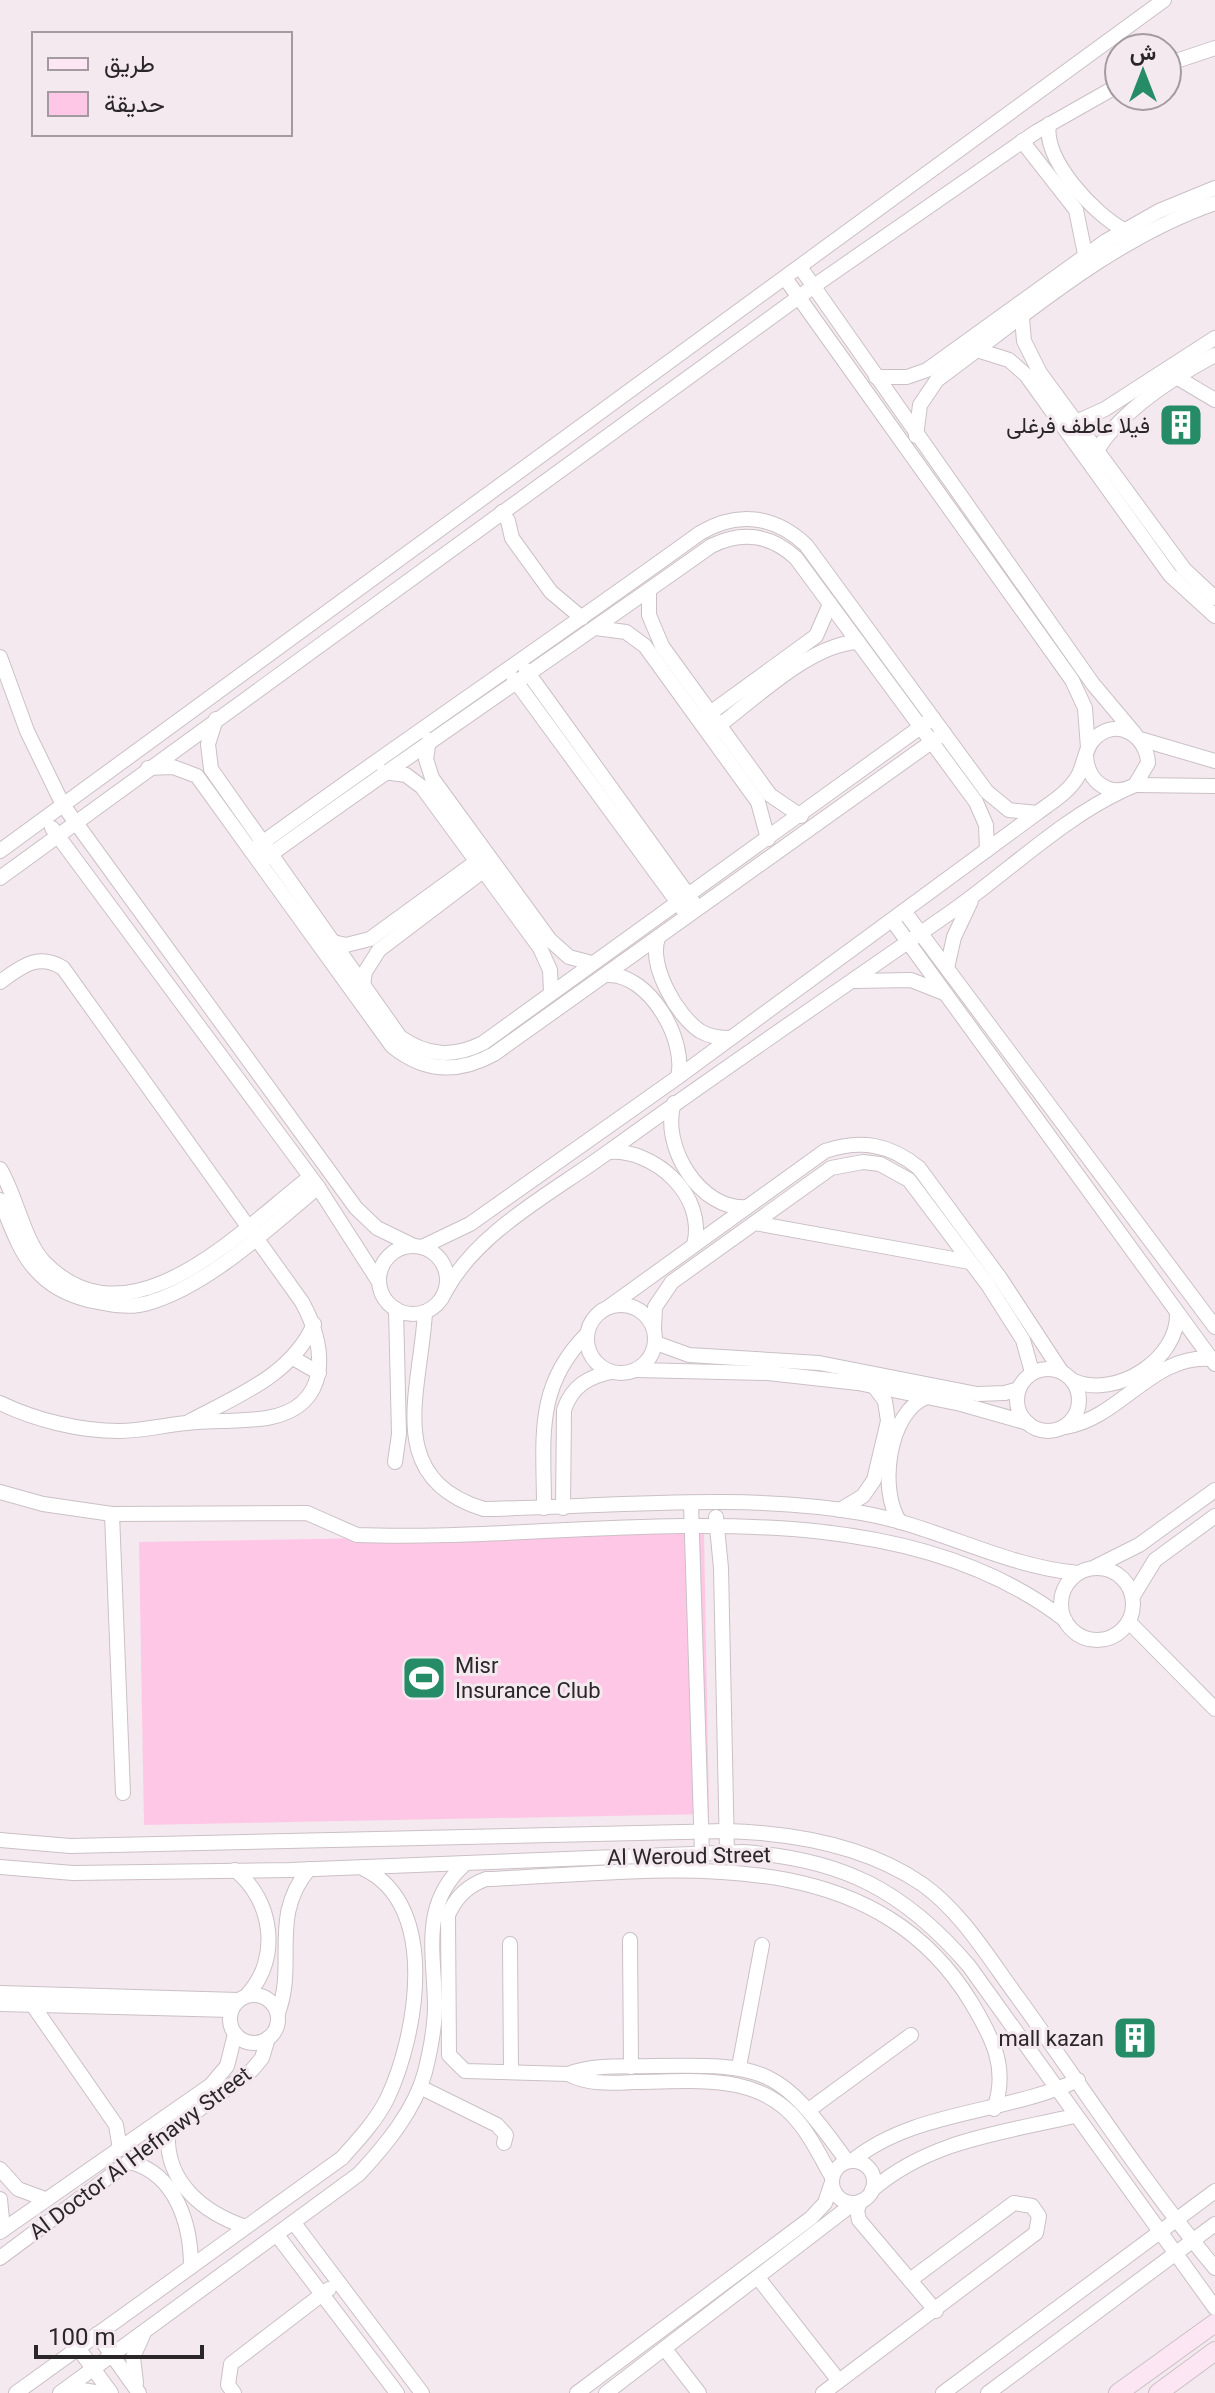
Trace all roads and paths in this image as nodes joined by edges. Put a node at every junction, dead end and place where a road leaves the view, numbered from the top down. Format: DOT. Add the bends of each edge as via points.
graph roads {
  1 [pos="1164,0"];
  2 [pos="1215,48"];
  3 [pos="1183,59"];
  4 [pos="1103,94"];
  5 [pos="1049,124"];
  6 [pos="1022,141"];
  7 [pos="1215,188"];
  8 [pos="1215,203"];
  9 [pos="1124,230"];
  10 [pos="1085,254"];
  11 [pos="800,267"];
  12 [pos="785,278"];
  13 [pos="814,286"];
  14 [pos="798,297"];
  15 [pos="1022,318"];
  16 [pos="1215,338"];
  17 [pos="977,350"];
  18 [pos="1215,355"];
  19 [pos="876,377"];
  20 [pos="1178,378"];
  21 [pos="1215,400"];
  22 [pos="1076,422"];
  23 [pos="916,436"];
  24 [pos="1097,450"];
  25 [pos="502,512"];
  26 [pos="786,528"];
  27 [pos="777,543"];
  28 [pos="648,571"];
  29 [pos="653,587"];
  30 [pos="1215,598"];
  31 [pos="830,604"];
  32 [pos="1215,616"];
  33 [pos="582,618"];
  34 [pos="596,628"];
  35 [pos="858,642"];
  36 [pos="0,657"];
  37 [pos="520,673"];
  38 [pos="216,719"];
  39 [pos="927,722"];
  40 [pos="710,723"];
  41 [pos="1138,736"];
  42 [pos="938,738"];
  43 [pos="429,740"];
  44 [pos="1087,752"];
  45 [pos="1215,761"];
  46 [pos="148,768"];
  47 [pos="384,772"];
  48 [pos="1215,786"];
  49 [pos="1129,787"];
  50 [pos="63,805"];
  51 [pos="1037,813"];
  52 [pos="801,816"];
  53 [pos="45,818"];
  54 [pos="75,821"];
  55 [pos="57,835"];
  56 [pos="768,839"];
  57 [pos="987,850"];
  58 [pos="0,851"];
  59 [pos="261,853"];
  60 [pos="485,862"];
  61 [pos="0,878"];
  62 [pos="973,896"];
  63 [pos="683,899"];
  64 [pos="904,911"];
  65 [pos="694,913"];
  66 [pos="892,920"];
  67 [pos="921,933"];
  68 [pos="658,938"];
  69 [pos="333,942"];
  70 [pos="908,942"];
  71 [pos="592,963"];
  72 [pos="947,968"];
  73 [pos="607,975"];
  74 [pos="0,982"];
  75 [pos="851,982"];
  76 [pos="363,985"];
  77 [pos="551,992"];
  78 [pos="947,994"];
  79 [pos="731,1038"];
  80 [pos="678,1077"];
  81 [pos="674,1103"];
  82 [pos="608,1152"];
  83 [pos="0,1169"];
  84 [pos="314,1182"];
  85 [pos="5,1188"];
  86 [pos="0,1200"];
  87 [pos="747,1207"];
  88 [pos="755,1223"];
  89 [pos="252,1231"];
  90 [pos="694,1245"];
  91 [pos="418,1247"];
  92 [pos="970,1262"];
  93 [pos="379,1282"];
  94 [pos="445,1292"];
  95 [pos="610,1306"];
  96 [pos="396,1309"];
  97 [pos="425,1312"];
  98 [pos="1177,1312"];
  99 [pos="314,1324"];
  100 [pos="1215,1327"];
  101 [pos="587,1334"];
  102 [pos="655,1335"];
  103 [pos="293,1358"];
  104 [pos="1213,1362"];
  105 [pos="636,1370"];
  106 [pos="1061,1371"];
  107 [pos="611,1372"];
  108 [pos="1032,1372"];
  109 [pos="319,1373"];
  110 [pos="1074,1381"];
  111 [pos="873,1385"];
  112 [pos="1019,1389"];
  113 [pos="237,1397"];
  114 [pos="927,1397"];
  115 [pos="0,1403"];
  116 [pos="242,1420"];
  117 [pos="186,1423"];
  118 [pos="1028,1423"];
  119 [pos="1065,1427"];
  120 [pos="395,1462"];
  121 [pos="1215,1490"];
  122 [pos="0,1492"];
  123 [pos="714,1503"];
  124 [pos="691,1504"];
  125 [pos="544,1508"];
  126 [pos="563,1508"];
  127 [pos="837,1511"];
  128 [pos="112,1514"];
  129 [pos="1215,1516"];
  130 [pos="900,1522"];
  131 [pos="716,1526"];
  132 [pos="693,1527"];
  133 [pos="1084,1571"];
  134 [pos="1133,1596"];
  135 [pos="1065,1620"];
  136 [pos="1129,1622"];
  137 [pos="1215,1709"];
  138 [pos="123,1793"];
  139 [pos="700,1831"];
  140 [pos="726,1831"];
  141 [pos="0,1840"];
  142 [pos="122,1844"];
  143 [pos="727,1853"];
  144 [pos="702,1854"];
  145 [pos="466,1863"];
  146 [pos="0,1867"];
  147 [pos="360,1867"];
  148 [pos="309,1869"];
  149 [pos="235,1870"];
  150 [pos="122,1871"];
  151 [pos="630,1940"];
  152 [pos="510,1944"];
  153 [pos="762,1945"];
  154 [pos="0,1993"];
  155 [pos="239,2002"];
  156 [pos="0,2004"];
  157 [pos="34,2007"];
  158 [pos="278,2013"];
  159 [pos="235,2034"];
  160 [pos="911,2035"];
  161 [pos="268,2038"];
  162 [pos="689,2066"];
  163 [pos="631,2067"];
  164 [pos="739,2067"];
  165 [pos="511,2071"];
  166 [pos="568,2074"];
  167 [pos="1078,2080"];
  168 [pos="689,2082"];
  169 [pos="420,2087"];
  170 [pos="1056,2090"];
  171 [pos="810,2109"];
  172 [pos="994,2109"];
  173 [pos="1074,2116"];
  174 [pos="168,2135"];
  175 [pos="504,2143"];
  176 [pos="120,2149"];
  177 [pos="849,2161"];
  178 [pos="130,2162"];
  179 [pos="0,2169"];
  180 [pos="832,2181"];
  181 [pos="1215,2191"];
  182 [pos="862,2198"];
  183 [pos="0,2199"];
  184 [pos="39,2203"];
  185 [pos="1176,2220"];
  186 [pos="294,2223"];
  187 [pos="1215,2224"];
  188 [pos="46,2225"];
  189 [pos="246,2227"];
  190 [pos="2,2231"];
  191 [pos="1158,2232"];
  192 [pos="277,2235"];
  193 [pos="1192,2240"];
  194 [pos="1175,2254"];
  195 [pos="0,2258"];
  196 [pos="191,2267"];
  197 [pos="1215,2268"];
  198 [pos="759,2279"];
  199 [pos="910,2280"];
  200 [pos="338,2282"];
  201 [pos="322,2295"];
  202 [pos="1215,2308"];
  203 [pos="936,2311"];
  204 [pos="1215,2323"];
  205 [pos="150,2327"];
  206 [pos="377,2333"];
  207 [pos="97,2334"];
  208 [pos="361,2345"];
  209 [pos="78,2348"];
  210 [pos="665,2349"];
  211 [pos="1215,2351"];
  212 [pos="113,2355"];
  213 [pos="93,2369"];
  214 [pos="839,2381"];
  215 [pos="139,2392"];
  216 [pos="393,2392"];
  217 [pos="16,2393"];
  218 [pos="60,2393"];
  219 [pos="102,2393"];
  220 [pos="111,2393"];
  221 [pos="234,2393"];
  222 [pos="422,2393"];
  223 [pos="577,2393"];
  224 [pos="606,2393"];
  225 [pos="699,2393"];
  226 [pos="823,2393"];
  227 [pos="943,2393"];
  228 [pos="988,2393"];
  229 [pos="1118,2393"];
  230 [pos="1158,2393"];
  1 -- 11 [label="street"];
  2 -- 3 [label="street"];
  4 -- 5 [label="street"];
  5 -- 6 [label="street"];
  5 -- 9 [label="street" via="1049,144 1090,206"];
  6 -- 10 [label="street" via="1076,210"];
  6 -- 13 [label="street"];
  7 -- 9 [label="street"];
  8 -- 15 [label="street" via="1125,245"];
  9 -- 10 [label="street"];
  10 -- 19 [label="street" via="936,365 907,377"];
  11 -- 12 [label="street"];
  11 -- 13 [label="street"];
  12 -- 14 [label="street"];
  12 -- 50 [label="street"];
  13 -- 14 [label="street"];
  13 -- 19 [label="street"];
  14 -- 25 [label="street"];
  14 -- 44 [label="street" via="1072,680 1085,708"];
  15 -- 17 [label="street"];
  15 -- 22 [label="street" via="1033,363"];
  16 -- 22 [label="street"];
  17 -- 23 [label="street" via="930,387 920,405"];
  17 -- 32 [label="street" via="999,355 1026,375 1170,575"];
  18 -- 20 [label="street"];
  19 -- 23 [label="street"];
  20 -- 21 [label="street"];
  20 -- 24 [label="street" via="1121,419"];
  22 -- 24 [label="street"];
  23 -- 41 [label="street" via="1093,684"];
  24 -- 30 [label="street" via="1184,569"];
  25 -- 33 [label="street" via="512,538 551,592"];
  25 -- 38 [label="street"];
  26 -- 27 [label="street"];
  26 -- 28 [label="street" via="763,519 730,519 700,533"];
  26 -- 39 [label="street" via="806,545"];
  27 -- 29 [label="street" via="755,536 725,539"];
  27 -- 31 [label="street" via="796,558"];
  28 -- 29 [label="street"];
  28 -- 33 [label="street"];
  29 -- 34 [label="street"];
  29 -- 40 [label="street" via="647,604 657,636"];
  31 -- 35 [label="street"];
  31 -- 40 [label="street" via="816,636"];
  33 -- 37 [label="street"];
  34 -- 37 [label="street"];
  34 -- 40 [label="street" via="626,632 645,646"];
  35 -- 39 [label="street"];
  35 -- 40 [label="street" via="836,644 816,654"];
  36 -- 50 [label="street" via="27,731"];
  37 -- 43 [label="street"];
  37 -- 59 [label="street" via="397,746"];
  37 -- 63 [label="street"];
  38 -- 46 [label="street"];
  38 -- 59 [label="street" via="208,744 211,769"];
  39 -- 42 [label="street"];
  39 -- 52 [label="street"];
  40 -- 52 [label="street" via="770,795"];
  40 -- 56 [label="street" via="758,802"];
  41 -- 44 [label="street" via="1120,729 1104,731"];
  41 -- 45 [label="street"];
  41 -- 49 [label="street" via="1148,763"];
  42 -- 51 [label="street" via="997,802"];
  42 -- 57 [label="street" via="983,812"];
  42 -- 65 [label="street"];
  43 -- 47 [label="street"];
  43 -- 60 [label="street" via="426,759 432,778"];
  44 -- 49 [label="street" via="1086,765 1096,782 1104,788"];
  44 -- 51 [label="street" via="1068,790"];
  46 -- 54 [label="street"];
  46 -- 59 [label="street" via="173,767 197,776"];
  47 -- 59 [label="street"];
  47 -- 60 [label="street" via="406,775 422,787"];
  48 -- 49 [label="street"];
  49 -- 62 [label="street"];
  50 -- 53 [label="street"];
  50 -- 54 [label="street"];
  51 -- 57 [label="street"];
  52 -- 56 [label="street"];
  53 -- 55 [label="street"];
  53 -- 58 [label="street"];
  54 -- 55 [label="street"];
  54 -- 91 [label="street" via="356,1208 377,1228"];
  55 -- 61 [label="street"];
  55 -- 84 [label="street"];
  56 -- 63 [label="street"];
  57 -- 64 [label="street"];
  59 -- 69 [label="street"];
  59 -- 73 [label="street" via="392,1046 419,1064 450,1069 480,1062"];
  60 -- 69 [label="street" via="370,939 346,945"];
  60 -- 71 [label="street" via="559,951"];
  60 -- 76 [label="street" via="379,950"];
  60 -- 77 [label="street" via="540,948 550,970"];
  62 -- 67 [label="street"];
  62 -- 72 [label="street"];
  63 -- 65 [label="street"];
  63 -- 71 [label="street"];
  64 -- 66 [label="street"];
  64 -- 67 [label="street"];
  65 -- 68 [label="street"];
  66 -- 70 [label="street"];
  66 -- 79 [label="street"];
  67 -- 70 [label="street"];
  67 -- 72 [label="street"];
  68 -- 73 [label="street"];
  68 -- 79 [label="street" via="655,967 692,1025 710,1036"];
  69 -- 76 [label="street"];
  70 -- 75 [label="street"];
  70 -- 78 [label="street"];
  71 -- 77 [label="street"];
  72 -- 100 [label="street"];
  73 -- 80 [label="street" via="627,976 643,988 677,1038"];
  74 -- 89 [label="street" via="31,961 42,959 63,968"];
  75 -- 78 [label="street" via="911,980"];
  75 -- 81 [label="street"];
  76 -- 77 [label="street" via="400,1037 440,1054 483,1043"];
  78 -- 98 [label="street"];
  79 -- 80 [label="street"];
  80 -- 91 [label="street" via="470,1224"];
  81 -- 82 [label="street"];
  81 -- 87 [label="street" via="669,1133 675,1152 715,1202"];
  82 -- 90 [label="street" via="640,1155 660,1165 691,1205"];
  82 -- 94 [label="street" via="484,1244 461,1265"];
  83 -- 85 [label="street"];
  84 -- 89 [label="street"];
  84 -- 93 [label="street"];
  85 -- 89 [label="street" via="44,1261 69,1279 112,1293 142,1292 175,1280"];
  86 -- 89 [label="street" via="36,1270 60,1290 110,1305 145,1304 180,1291"];
  87 -- 90 [label="street"];
  87 -- 106 [label="street" via="825,1151 875,1145 906,1157 939,1193"];
  88 -- 92 [label="street"];
  88 -- 92 [label="street" via="831,1168 855,1162 880,1164 909,1180"];
  88 -- 102 [label="street" via="665,1289 655,1307"];
  89 -- 99 [label="street"];
  90 -- 95 [label="street"];
  91 -- 93 [label="street" via="392,1254 382,1266"];
  91 -- 94 [label="street" via="443,1265"];
  92 -- 108 [label="street" via="1023,1340"];
  93 -- 96 [label="street" via="384,1298"];
  94 -- 97 [label="street"];
  95 -- 101 [label="street" via="593,1319"];
  95 -- 102 [label="street" via="637,1308"];
  96 -- 97 [label="street"];
  96 -- 120 [label="street"];
  97 -- 125 [label="street" via="414,1442 424,1467 469,1505"];
  98 -- 104 [label="street"];
  98 -- 110 [label="street" via="1169,1346 1123,1382 1093,1387"];
  99 -- 103 [label="street"];
  99 -- 109 [label="street" via="321,1346"];
  101 -- 107 [label="street" via="592,1357"];
  101 -- 125 [label="street" via="563,1361 548,1393"];
  102 -- 105 [label="street" via="649,1359"];
  102 -- 112 [label="street" via="689,1355 776,1358 977,1394"];
  103 -- 109 [label="street"];
  103 -- 113 [label="street"];
  104 -- 119 [label="street" via="1189,1359 1167,1366 1102,1415"];
  105 -- 107 [label="street"];
  105 -- 111 [label="street" via="768,1373"];
  106 -- 108 [label="street"];
  106 -- 110 [label="street"];
  107 -- 126 [label="street" via="586,1380 568,1398 562,1439"];
  108 -- 112 [label="street"];
  109 -- 116 [label="street" via="300,1402 281,1414"];
  110 -- 119 [label="street" via="1079,1406"];
  111 -- 114 [label="street"];
  111 -- 127 [label="street" via="885,1401 888,1421 874,1480 863,1496"];
  112 -- 118 [label="street" via="1019,1411"];
  113 -- 116 [label="street"];
  113 -- 117 [label="street"];
  114 -- 118 [label="street"];
  114 -- 130 [label="street" via="909,1406 899,1423 887,1482"];
  115 -- 117 [label="street" via="74,1426 119,1431"];
  116 -- 117 [label="street"];
  118 -- 119 [label="street" via="1042,1430"];
  121 -- 133 [label="street" via="1139,1545"];
  122 -- 128 [label="street"];
  123 -- 124 [label="street"];
  123 -- 127 [label="street"];
  123 -- 131 [label="street"];
  124 -- 126 [label="street"];
  124 -- 132 [label="street"];
  125 -- 126 [label="street"];
  127 -- 130 [label="street"];
  128 -- 132 [label="street" via="307,1513 357,1535"];
  128 -- 138 [label="street"];
  129 -- 134 [label="street" via="1155,1560"];
  130 -- 133 [label="street" via="1024,1566"];
  131 -- 132 [label="street"];
  131 -- 135 [label="street" via="807,1531 916,1550 1017,1588"];
  131 -- 140 [label="street"];
  132 -- 139 [label="street"];
  133 -- 134 [label="street" via="1117,1574"];
  133 -- 135 [label="street" via="1062,1594"];
  134 -- 136 [label="street"];
  135 -- 136 [label="street" via="1078,1634 1096,1640 1115,1636"];
  136 -- 137 [label="street"];
  139 -- 140 [label="street, Al Weroud Street"];
  139 -- 142 [label="street, Al Weroud Street"];
  139 -- 144 [label="street"];
  140 -- 143 [label="street"];
  140 -- 167 [label="street, Al Weroud Street" via="785,1835 867,1855 924,1885 969,1931"];
  141 -- 142 [label="street, Al Weroud Street"];
  142 -- 150 [label="street"];
  143 -- 144 [label="street, Al Weroud Street"];
  143 -- 170 [label="street, Al Weroud Street" via="787,1855 829,1865 907,1904 969,1966"];
  144 -- 145 [label="street, Al Weroud Street"];
  145 -- 147 [label="street, Al Weroud Street"];
  145 -- 169 [label="street" via="449,1878 432,1923 435,2010"];
  146 -- 150 [label="street, Al Weroud Street"];
  147 -- 148 [label="street, Al Weroud Street"];
  147 -- 189 [label="street" via="383,1878 411,1926 414,2011 408,2044 386,2100 342,2158"];
  148 -- 149 [label="street, Al Weroud Street"];
  148 -- 158 [label="street" via="287,1909 285,1980"];
  149 -- 150 [label="street, Al Weroud Street"];
  149 -- 155 [label="street" via="257,1892 268,1920 265,1964"];
  151 -- 163 [label="street"];
  152 -- 165 [label="street"];
  153 -- 164 [label="street"];
  154 -- 155 [label="street"];
  155 -- 157 [label="street"];
  155 -- 158 [label="street" via="264,1996"];
  155 -- 159 [label="street" via="230,2023"];
  156 -- 157 [label="street"];
  157 -- 176 [label="street" via="116,2125"];
  158 -- 161 [label="street"];
  159 -- 161 [label="street" via="251,2043"];
  159 -- 176 [label="street, Al Doctor Al Hefnawy Street" via="230,2058 217,2079"];
  160 -- 171 [label="street"];
  161 -- 174 [label="street, Al Doctor Al Hefnawy Street" via="252,2070"];
  162 -- 163 [label="street"];
  162 -- 164 [label="street"];
  162 -- 168 [label="street"];
  163 -- 166 [label="street"];
  164 -- 171 [label="street" via="779,2083"];
  165 -- 166 [label="street"];
  165 -- 172 [label="street" via="465,2071 449,2055 448,1915 472,1884 501,1878 759,1873 827,1887 859,1901 899,1926 943,1965 966,1993 998,2055 1000,2092"];
  166 -- 168 [label="street" via="601,2083"];
  167 -- 170 [label="street"];
  167 -- 185 [label="street, Al Weroud Street"];
  168 -- 180 [label="street" via="730,2082 770,2096 802,2126"];
  169 -- 175 [label="street" via="497,2125 506,2135"];
  169 -- 186 [label="street" via="386,2144 359,2174"];
  170 -- 172 [label="street"];
  170 -- 173 [label="street, Al Weroud Street"];
  171 -- 177 [label="street"];
  172 -- 177 [label="street" via="909,2130"];
  173 -- 182 [label="street" via="946,2146 906,2164"];
  173 -- 191 [label="street, Al Weroud Street"];
  174 -- 178 [label="street, Al Doctor Al Hefnawy Street"];
  174 -- 189 [label="street" via="168,2151 188,2192 214,2214"];
  176 -- 184 [label="street, Al Doctor Al Hefnawy Street"];
  177 -- 180 [label="street"];
  177 -- 182 [label="street" via="869,2168 874,2183"];
  178 -- 188 [label="street, Al Doctor Al Hefnawy Street"];
  178 -- 196 [label="street" via="148,2167 177,2201 188,2233"];
  179 -- 184 [label="street"];
  180 -- 182 [label="street" via="839,2198"];
  180 -- 223 [label="street" via="825,2203 811,2218"];
  181 -- 185 [label="street"];
  182 -- 198 [label="street"];
  182 -- 199 [label="street" via="859,2220"];
  183 -- 190 [label="street"];
  184 -- 188 [label="street"];
  184 -- 190 [label="street, Al Doctor Al Hefnawy Street"];
  185 -- 191 [label="street"];
  185 -- 193 [label="street, Al Weroud Street"];
  186 -- 192 [label="street"];
  186 -- 200 [label="street"];
  187 -- 193 [label="street"];
  188 -- 195 [label="street, Al Doctor Al Hefnawy Street"];
  189 -- 196 [label="street"];
  191 -- 194 [label="street, Al Weroud Street"];
  191 -- 227 [label="street"];
  192 -- 201 [label="street"];
  192 -- 205 [label="street"];
  193 -- 194 [label="street"];
  193 -- 197 [label="street, Al Weroud Street"];
  194 -- 202 [label="street, Al Weroud Street"];
  194 -- 228 [label="street"];
  196 -- 207 [label="street"];
  198 -- 210 [label="street"];
  198 -- 214 [label="street"];
  199 -- 203 [label="street"];
  199 -- 203 [label="street" via="1014,2203 1036,2210 1036,2233"];
  200 -- 201 [label="street"];
  200 -- 206 [label="street"];
  201 -- 208 [label="street"];
  201 -- 221 [label="street" via="231,2364 228,2385"];
  203 -- 214 [label="street"];
  204 -- 229 [label="main road"];
  205 -- 212 [label="street"];
  205 -- 215 [label="street" via="138,2340 133,2357"];
  206 -- 208 [label="street"];
  206 -- 222 [label="street"];
  207 -- 209 [label="street"];
  207 -- 212 [label="street"];
  208 -- 216 [label="street"];
  209 -- 213 [label="street"];
  209 -- 217 [label="street"];
  210 -- 224 [label="street"];
  210 -- 225 [label="street"];
  211 -- 230 [label="main road"];
  212 -- 213 [label="street"];
  212 -- 215 [label="street"];
  213 -- 218 [label="street"];
  213 -- 220 [label="street"];
  214 -- 226 [label="street"];
  218 -- 219 [label="street"];
}
